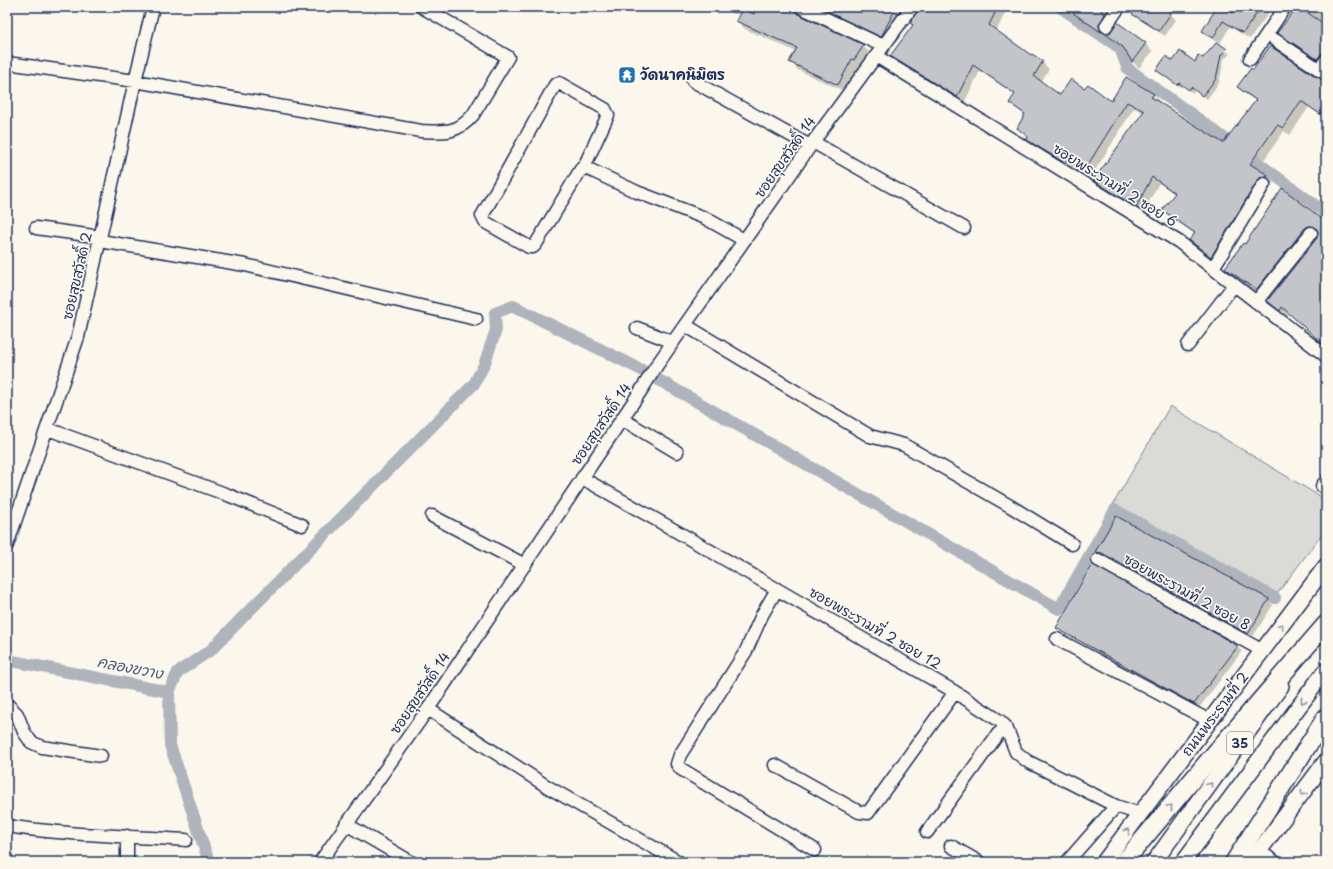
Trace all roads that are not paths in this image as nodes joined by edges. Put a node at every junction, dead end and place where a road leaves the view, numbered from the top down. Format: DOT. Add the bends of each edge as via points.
graph roads {
  1 [pos="153,7"];
  2 [pos="422,7"];
  3 [pos="801,7"];
  4 [pos="912,7"];
  5 [pos="1120,7"];
  6 [pos="1286,7"];
  7 [pos="1106,26"];
  8 [pos="1275,40"];
  9 [pos="880,51"];
  10 [pos="1250,59"];
  11 [pos="7,63"];
  12 [pos="1324,68"];
  13 [pos="135,81"];
  14 [pos="693,81"];
  15 [pos="812,144"];
  16 [pos="584,167"];
  17 [pos="1264,184"];
  18 [pos="36,228"];
  19 [pos="964,228"];
  20 [pos="1311,233"];
  21 [pos="101,239"];
  22 [pos="744,240"];
  23 [pos="1213,268"];
  24 [pos="1234,285"];
  25 [pos="1256,302"];
  26 [pos="476,319"];
  27 [pos="685,325"];
  28 [pos="636,328"];
  29 [pos="673,342"];
  30 [pos="1188,345"];
  31 [pos="1326,356"];
  32 [pos="622,420"];
  33 [pos="48,429"];
  34 [pos="677,452"];
  35 [pos="582,478"];
  36 [pos="432,516"];
  37 [pos="302,525"];
  38 [pos="1072,544"];
  39 [pos="7,545"];
  40 [pos="1098,560"];
  41 [pos="525,565"];
  42 [pos="1326,566"];
  43 [pos="777,589"];
  44 [pos="1326,624"];
  45 [pos="1058,639"];
  46 [pos="1263,651"];
  47 [pos="1326,670"];
  48 [pos="955,692"];
  49 [pos="7,704"];
  50 [pos="428,709"];
  51 [pos="1326,717"];
  52 [pos="1210,721"];
  53 [pos="1006,727"];
  54 [pos="1326,738"];
  55 [pos="101,756"];
  56 [pos="775,765"];
  57 [pos="1324,767"];
  58 [pos="1116,806"];
  59 [pos="1140,814"];
  60 [pos="346,824"];
  61 [pos="7,826"];
  62 [pos="927,832"];
  63 [pos="127,836"];
  64 [pos="186,840"];
  65 [pos="951,846"];
  66 [pos="815,850"];
  67 [pos="1255,856"];
  68 [pos="1126,860"];
  69 [pos="127,862"];
  70 [pos="320,862"];
  71 [pos="411,862"];
  72 [pos="679,862"];
  73 [pos="979,862"];
  74 [pos="1067,862"];
  75 [pos="1104,862"];
  76 [pos="1154,862"];
  77 [pos="1184,862"];
  78 [pos="1235,862"];
  79 [pos="1275,862"];
  1 -- 13 [label="street, ซอยสุขสวัสดิ์ 2"];
  2 -- 13 [label="street" via="508,57 473,115 466,123 449,132 421,132"];
  3 -- 9 [label="street, ซอยพระรามที่ 2 ซอย 6"];
  4 -- 9 [label="street, ซอยสุขสวัสดิ์ 14"];
  5 -- 7 [label="street"];
  6 -- 10 [label="street"];
  8 -- 12 [label="street"];
  9 -- 15 [label="street, ซอยสุขสวัสดิ์ 14"];
  9 -- 23 [label="street, ซอยพระรามที่ 2 ซอย 6" via="1179,242"];
  11 -- 13 [label="street"];
  13 -- 21 [label="street, ซอยสุขสวัสดิ์ 2"];
  14 -- 15 [label="street"];
  15 -- 19 [label="street"];
  15 -- 22 [label="street, ซอยสุขสวัสดิ์ 14"];
  16 -- 16 [label="street" via="533,247 485,222 482,216 555,85 559,83 605,109 608,116"];
  16 -- 22 [label="street" via="637,192 705,218"];
  17 -- 23 [label="street"];
  18 -- 21 [label="street"];
  20 -- 25 [label="street"];
  21 -- 26 [label="street" via="245,265"];
  21 -- 33 [label="street, ซอยสุขสวัสดิ์ 2" via="78,337"];
  22 -- 27 [label="street, ซอยสุขสวัสดิ์ 14"];
  23 -- 24 [label="street, ซอยพระรามที่ 2 ซอย 6"];
  24 -- 25 [label="street, ซอยพระรามที่ 2 ซอย 6"];
  24 -- 30 [label="street"];
  25 -- 31 [label="street, ซอยพระรามที่ 2 ซอย 6"];
  27 -- 29 [label="street, ซอยสุขสวัสดิ์ 14"];
  27 -- 38 [label="street" via="870,436 904,445"];
  28 -- 29 [label="street"];
  29 -- 32 [label="street, ซอยสุขสวัสดิ์ 14"];
  32 -- 34 [label="street"];
  32 -- 35 [label="street, ซอยสุขสวัสดิ์ 14"];
  33 -- 37 [label="street"];
  33 -- 39 [label="street, ซอยสุขสวัสดิ์ 2"];
  35 -- 41 [label="street, ซอยสุขสวัสดิ์ 14"];
  35 -- 43 [label="street, ซอยพระรามที่ 2 ซอย 12"];
  36 -- 41 [label="street"];
  40 -- 46 [label="street, ซอยพระรามที่ 2 ซอย 8"];
  41 -- 50 [label="street, ซอยสุขสวัสดิ์ 14"];
  46 -- 42 [label="main road, ถนนพระรามที่ 2 / 35, one-way"];
  43 -- 48 [label="street, ซอยพระรามที่ 2 ซอย 12"];
  43 -- 66 [label="street" via="746,651 677,764 681,770"];
  68 -- 44 [label="highway, one-way"];
  76 -- 44 [label="main road, 35, one-way"];
  45 -- 52 [label="street"];
  46 -- 52 [label="main road, ถนนพระรามที่ 2 / 35"];
  47 -- 77 [label="main road, 35, one-way"];
  48 -- 53 [label="street, ซอยพระรามที่ 2 ซอย 12"];
  48 -- 56 [label="street" via="868,813 859,812"];
  49 -- 55 [label="street" via="17,714 31,742 42,747"];
  50 -- 60 [label="street, ซอยสุขสวัสดิ์ 14"];
  50 -- 72 [label="street" via="548,787"];
  51 -- 78 [label="highway"];
  52 -- 59 [label="main road, ถนนพระรามที่ 2 / 35"];
  53 -- 58 [label="street, ซอยพระรามที่ 2 ซอย 12" via="1016,752 1026,761"];
  53 -- 62 [label="street" via="998,734"];
  54 -- 78 [label="highway"];
  57 -- 67 [label="main road, one-way"];
  58 -- 59 [label="street, ซอยพระรามที่ 2 ซอย 12"];
  58 -- 74 [label="street"];
  75 -- 59 [label="main road, ถนนพระรามที่ 2 / 35, one-way"];
  60 -- 70 [label="street, ซอยสุขสวัสดิ์ 14"];
  60 -- 71 [label="street"];
  61 -- 63 [label="street"];
  63 -- 64 [label="street"];
  63 -- 69 [label="street"];
  65 -- 73 [label="street"];
  67 -- 79 [label="street"];
}
